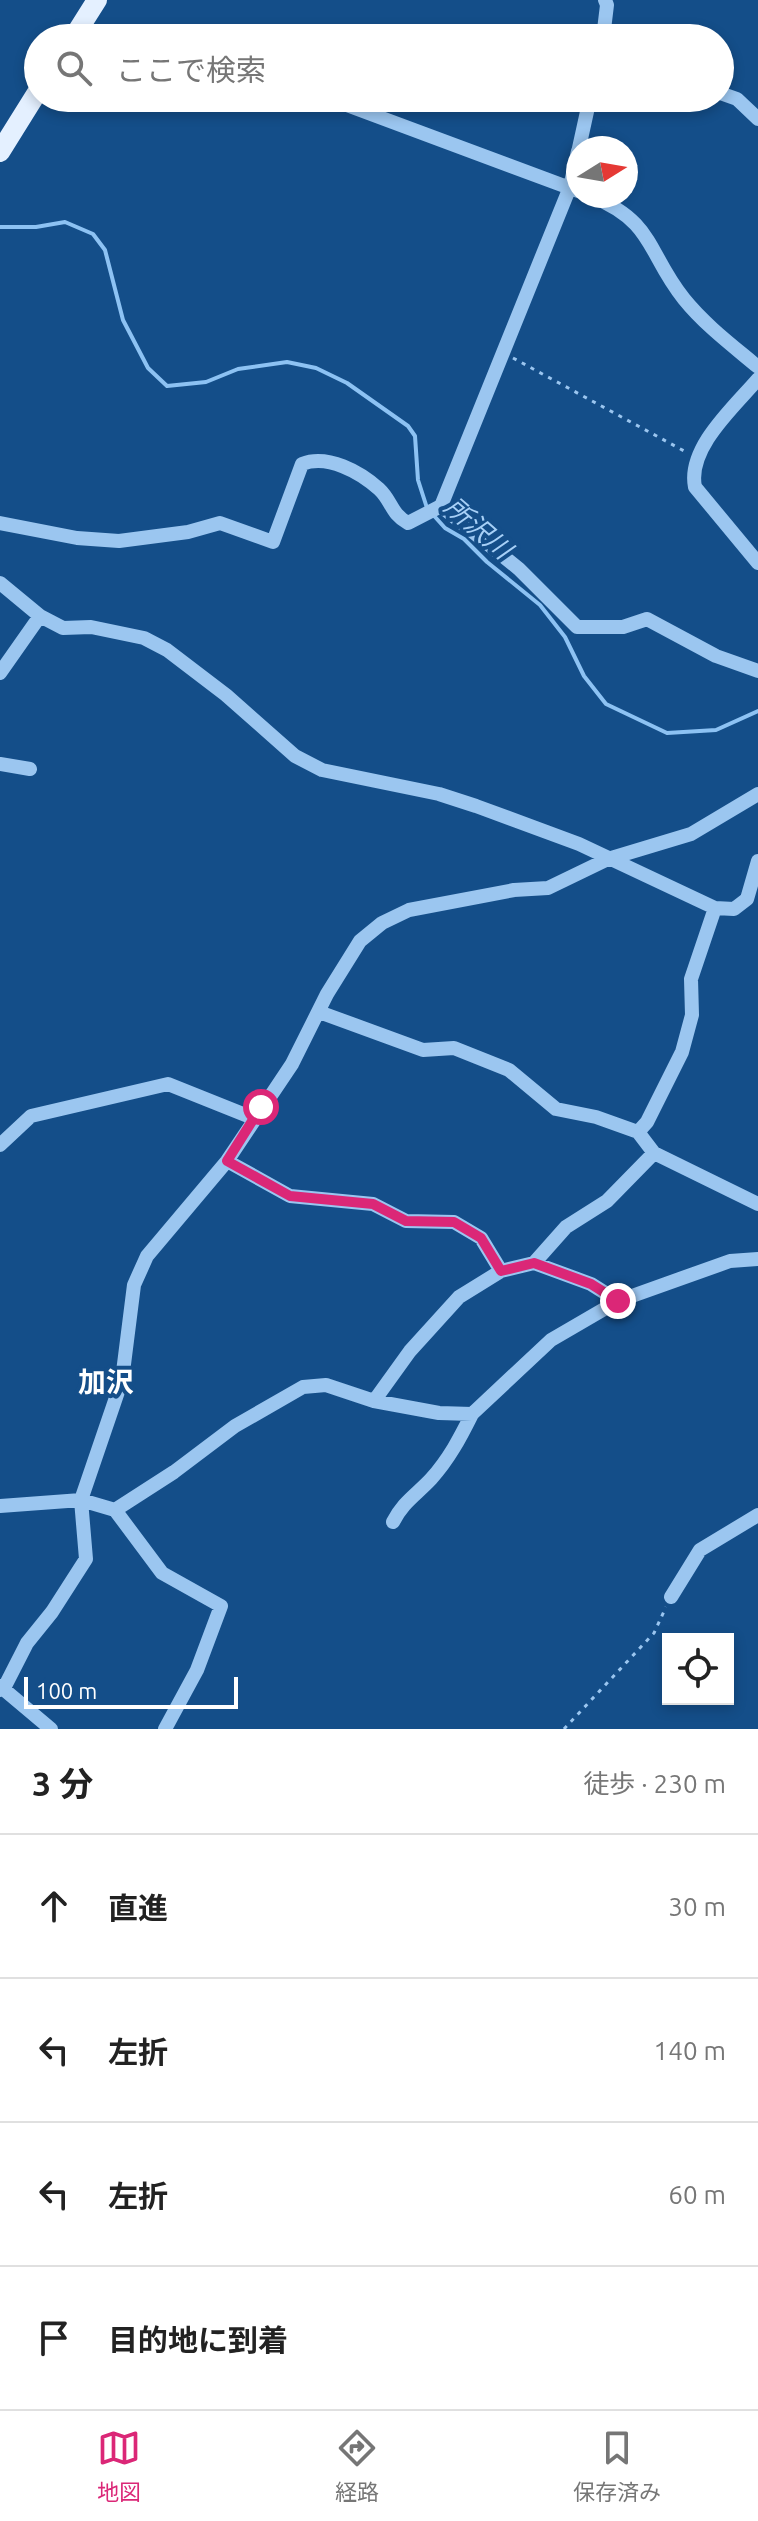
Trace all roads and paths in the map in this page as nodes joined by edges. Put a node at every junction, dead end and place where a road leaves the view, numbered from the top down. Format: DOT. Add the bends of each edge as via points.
graph roads {
  1 [pos="97,0"];
  2 [pos="605,0"];
  3 [pos="82,24"];
  4 [pos="605,24"];
  5 [pos="734,98"];
  6 [pos="25,112"];
  7 [pos="366,112"];
  8 [pos="587,112"];
  9 [pos="758,119"];
  10 [pos="581,136"];
  11 [pos="0,152"];
  12 [pos="566,186"];
  13 [pos="566,208"];
  14 [pos="618,208"];
  15 [pos="504,354"];
  16 [pos="758,367"];
  17 [pos="758,379"];
  18 [pos="697,457"];
  19 [pos="441,506"];
  20 [pos="0,523"];
  21 [pos="758,563"];
  22 [pos="1,587"];
  23 [pos="40,616"];
  24 [pos="758,671"];
  25 [pos="0,673"];
  26 [pos="0,764"];
  27 [pos="30,769"];
  28 [pos="758,794"];
  29 [pos="608,859"];
  30 [pos="758,861"];
  31 [pos="752,900"];
  32 [pos="715,908"];
  33 [pos="319,1012"];
  34 [pos="253,1118"];
  35 [pos="638,1132"];
  36 [pos="0,1145"];
  37 [pos="654,1153"];
  38 [pos="227,1161"];
  39 [pos="758,1204"];
  40 [pos="758,1259"];
  41 [pos="534,1263"];
  42 [pos="501,1271"];
  43 [pos="618,1301"];
  44 [pos="374,1401"];
  45 [pos="472,1414"];
  46 [pos="81,1500"];
  47 [pos="0,1506"];
  48 [pos="115,1510"];
  49 [pos="758,1515"];
  50 [pos="393,1522"];
  51 [pos="671,1597"];
  52 [pos="1,1688"];
  53 [pos="51,1729"];
  54 [pos="165,1729"];
  55 [pos="564,1729"];
  1 -- 3 [label="main road"];
  2 -- 4 [label="street"];
  5 -- 9 [label="street"];
  6 -- 11 [label="main road"];
  7 -- 12 [label="street"];
  8 -- 10 [label="street"];
  13 -- 15 [label="street"];
  14 -- 16 [label="street" via="645,233 684,298"];
  15 -- 18 [label="path"];
  15 -- 19 [label="street"];
  17 -- 18 [label="street"];
  18 -- 21 [label="street" via="695,487"];
  19 -- 20 [label="street" via="408,523 397,517 381,491 352,470 331,462 308,462 302,464 273,542 220,523 119,541"];
  19 -- 24 [label="street" via="519,569 577,627 623,627 647,619 716,656"];
  22 -- 23 [label="street"];
  23 -- 25 [label="street"];
  23 -- 29 [label="street" via="63,628 91,627 144,638 167,650 295,756 322,770 439,794"];
  26 -- 27 [label="street"];
  28 -- 29 [label="street" via="691,834"];
  29 -- 32 [label="street"];
  29 -- 33 [label="street" via="548,888 409,910 382,923 360,941"];
  30 -- 31 [label="street"];
  31 -- 32 [label="street" via="734,909"];
  32 -- 35 [label="street" via="691,979 692,1015 682,1052"];
  33 -- 34 [label="street" via="292,1064"];
  33 -- 35 [label="street" via="423,1050 454,1048 509,1070 556,1109"];
  34 -- 36 [label="street" via="168,1084 31,1116"];
  34 -- 38 [label="street"];
  35 -- 37 [label="street"];
  37 -- 39 [label="street"];
  37 -- 41 [label="street" via="607,1201 566,1227"];
  38 -- 42 [label="street" via="290,1196 373,1204 406,1221 454,1222 481,1238"];
  38 -- 46 [label="street" via="147,1256 134,1285 122,1380"];
  40 -- 43 [label="street" via="730,1261"];
  41 -- 42 [label="street"];
  41 -- 43 [label="street" via="591,1284"];
  42 -- 44 [label="street" via="459,1297"];
  43 -- 45 [label="street" via="551,1340"];
  44 -- 45 [label="street"];
  44 -- 48 [label="street" via="326,1385 303,1387 235,1426"];
  45 -- 50 [label="street" via="454,1452 401,1506"];
  46 -- 47 [label="street"];
  46 -- 48 [label="street"];
  46 -- 52 [label="street" via="86,1559"];
  48 -- 54 [label="street" via="162,1573 221,1606 197,1670"];
  49 -- 51 [label="street" via="700,1550"];
  51 -- 55 [label="path" via="654,1633"];
  52 -- 53 [label="street"];
}
